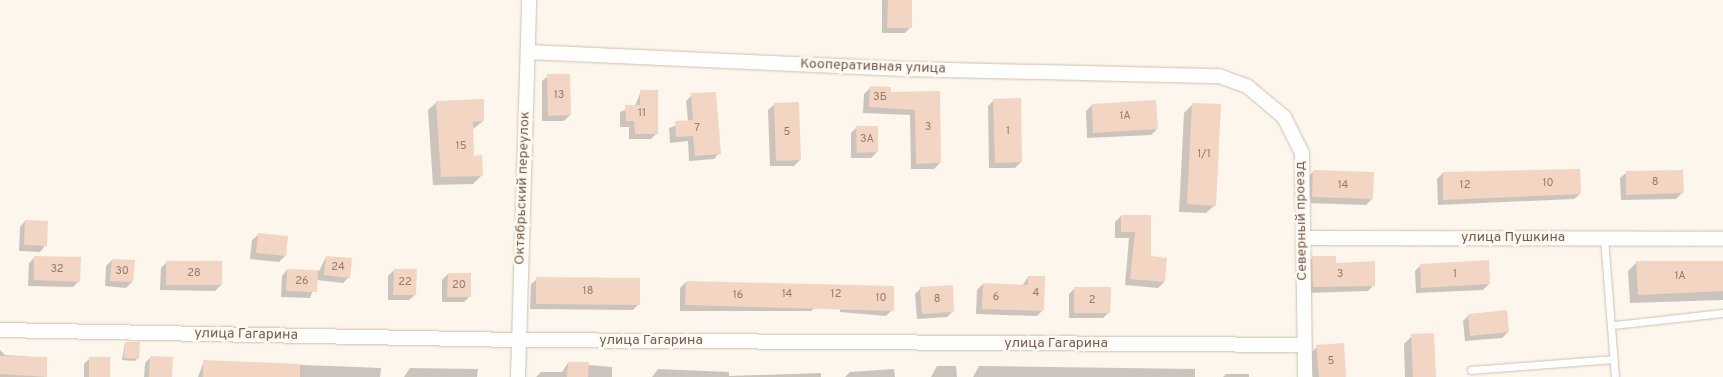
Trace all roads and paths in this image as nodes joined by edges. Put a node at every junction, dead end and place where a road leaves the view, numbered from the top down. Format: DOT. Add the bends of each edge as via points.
graph roads {
  1 [pos="529,0"];
  2 [pos="528,52"];
  3 [pos="1219,76"];
  4 [pos="1304,238"];
  5 [pos="1604,238"];
  6 [pos="1723,239"];
  7 [pos="1723,313"];
  8 [pos="1614,325"];
  9 [pos="0,330"];
  10 [pos="518,340"];
  11 [pos="1302,345"];
  12 [pos="1614,359"];
  13 [pos="1471,370"];
  14 [pos="518,377"];
  15 [pos="1305,377"];
  16 [pos="1615,377"];
  1 -- 2 [label="street, Октябрьский переулок"];
  2 -- 3 [label="street, Кооперативная улица" via="904,69"];
  2 -- 10 [label="street, Октябрьский переулок"];
  3 -- 4 [label="street, Северный проезд" via="1247,86 1270,102 1296,135 1302,153"];
  4 -- 5 [label="street, улица Пушкина"];
  4 -- 11 [label="street, Северный проезд"];
  5 -- 6 [label="street, улица Пушкина"];
  5 -- 8 [label="lane" via="1606,295"];
  7 -- 8 [label="lane"];
  8 -- 12 [label="lane"];
  9 -- 10 [label="street, улица Гагарина"];
  10 -- 11 [label="street, улица Гагарина"];
  10 -- 14 [label="street, Октябрьский переулок"];
  11 -- 15 [label="street, Северный проезд"];
  12 -- 13 [label="lane"];
  12 -- 16 [label="lane"];
}
